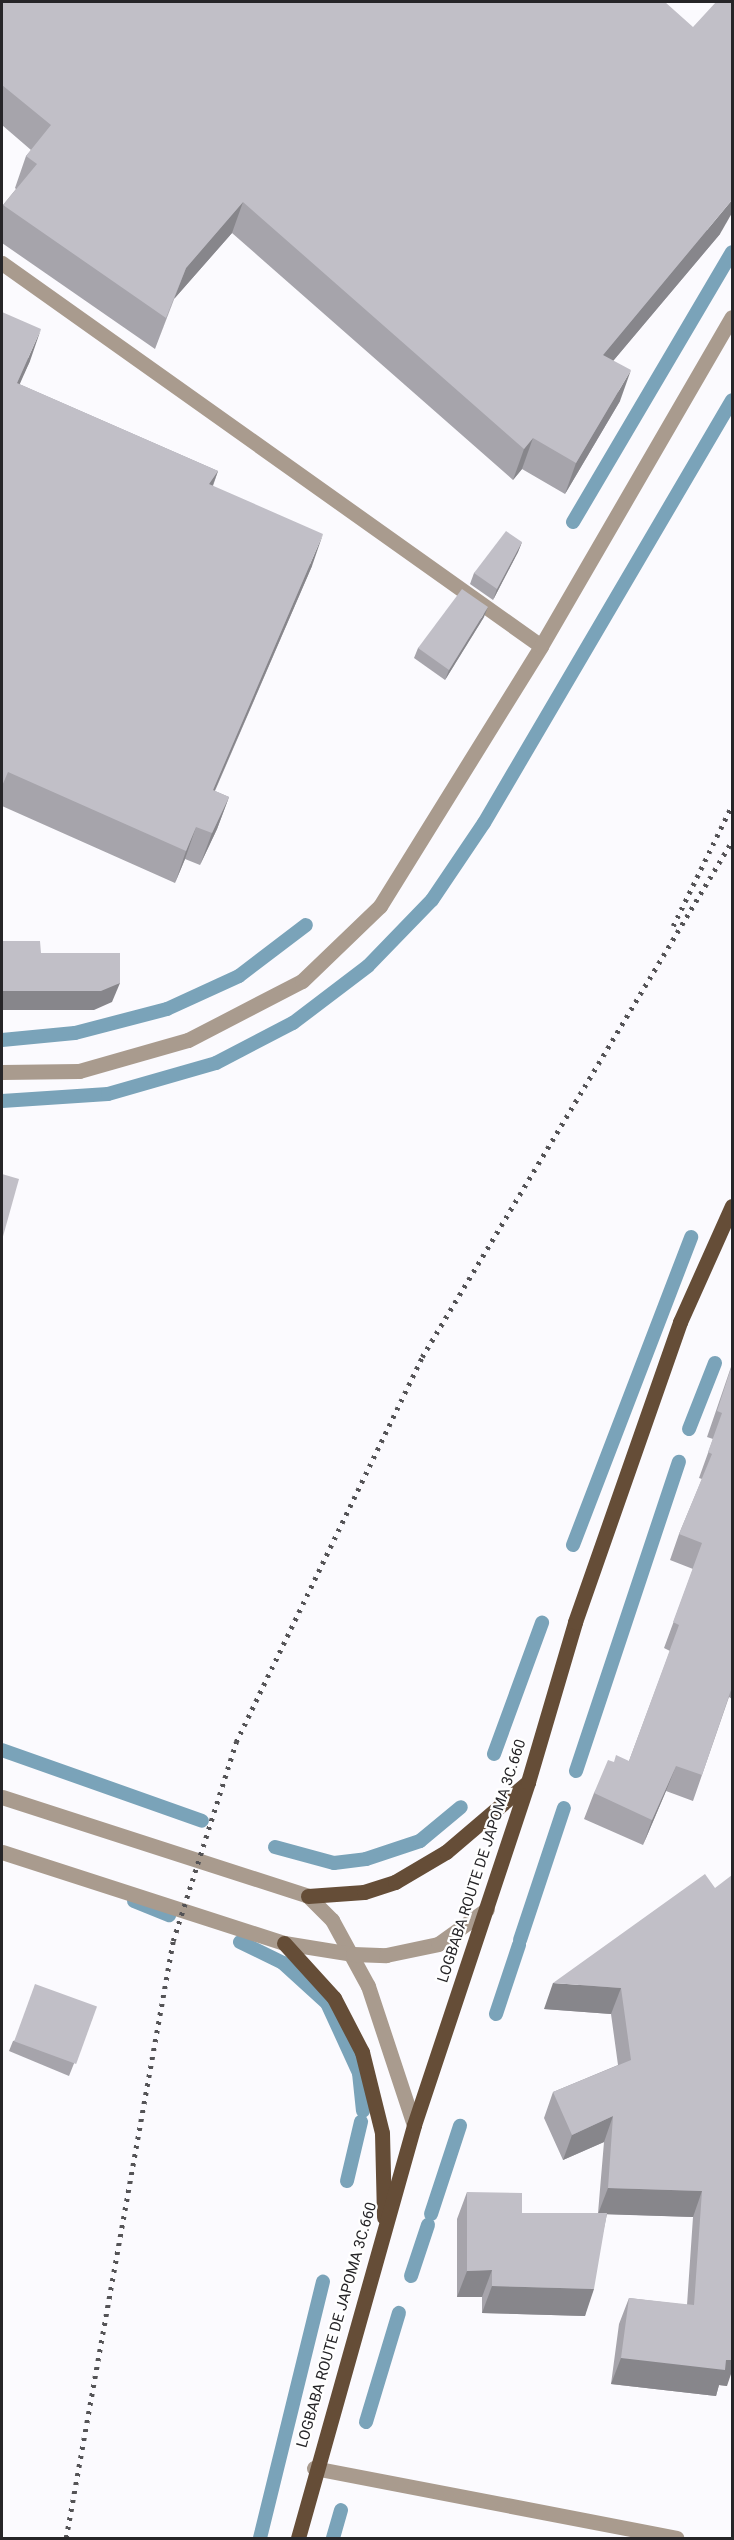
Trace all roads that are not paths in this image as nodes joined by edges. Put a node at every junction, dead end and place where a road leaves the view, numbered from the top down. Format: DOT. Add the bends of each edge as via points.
graph roads {
  1 [pos="2,263"];
  2 [pos="732,317"];
  3 [pos="541,646"];
  4 [pos="2,1071"];
  5 [pos="732,1206"];
  6 [pos="528,1782"];
  7 [pos="2,1797"];
  8 [pos="2,1852"];
  9 [pos="308,1896"];
  10 [pos="487,1910"];
  11 [pos="284,1943"];
  12 [pos="353,1954"];
  13 [pos="414,2125"];
  14 [pos="384,2230"];
  15 [pos="314,2468"];
  16 [pos="298,2538"];
  17 [pos="676,2538"];
  1 -- 3 [label="street"];
  2 -- 3 [label="street"];
  3 -- 4 [label="street" via="380,906 302,981 188,1040 79,1071"];
  5 -- 6 [label="main road, LOGBABA ROUTE DE JAPOMA 3C.660" via="680,1322 575,1622"];
  6 -- 9 [label="main road" via="446,1852 395,1882 364,1892"];
  6 -- 10 [label="main road, LOGBABA ROUTE DE JAPOMA 3C.660"];
  7 -- 9 [label="street"];
  8 -- 11 [label="street"];
  9 -- 12 [label="street"];
  10 -- 12 [label="street" via="438,1944 386,1954"];
  10 -- 13 [label="main road, LOGBABA ROUTE DE JAPOMA 3C.660"];
  11 -- 12 [label="street"];
  11 -- 14 [label="main road" via="334,1998 362,2052 382,2133"];
  12 -- 13 [label="street" via="389,2040"];
  13 -- 14 [label="main road, LOGBABA ROUTE DE JAPOMA 3C.660"];
  14 -- 15 [label="main road, LOGBABA ROUTE DE JAPOMA 3C.660"];
  15 -- 16 [label="main road, LOGBABA ROUTE DE JAPOMA 3C.660"];
  15 -- 17 [label="street"];
}
